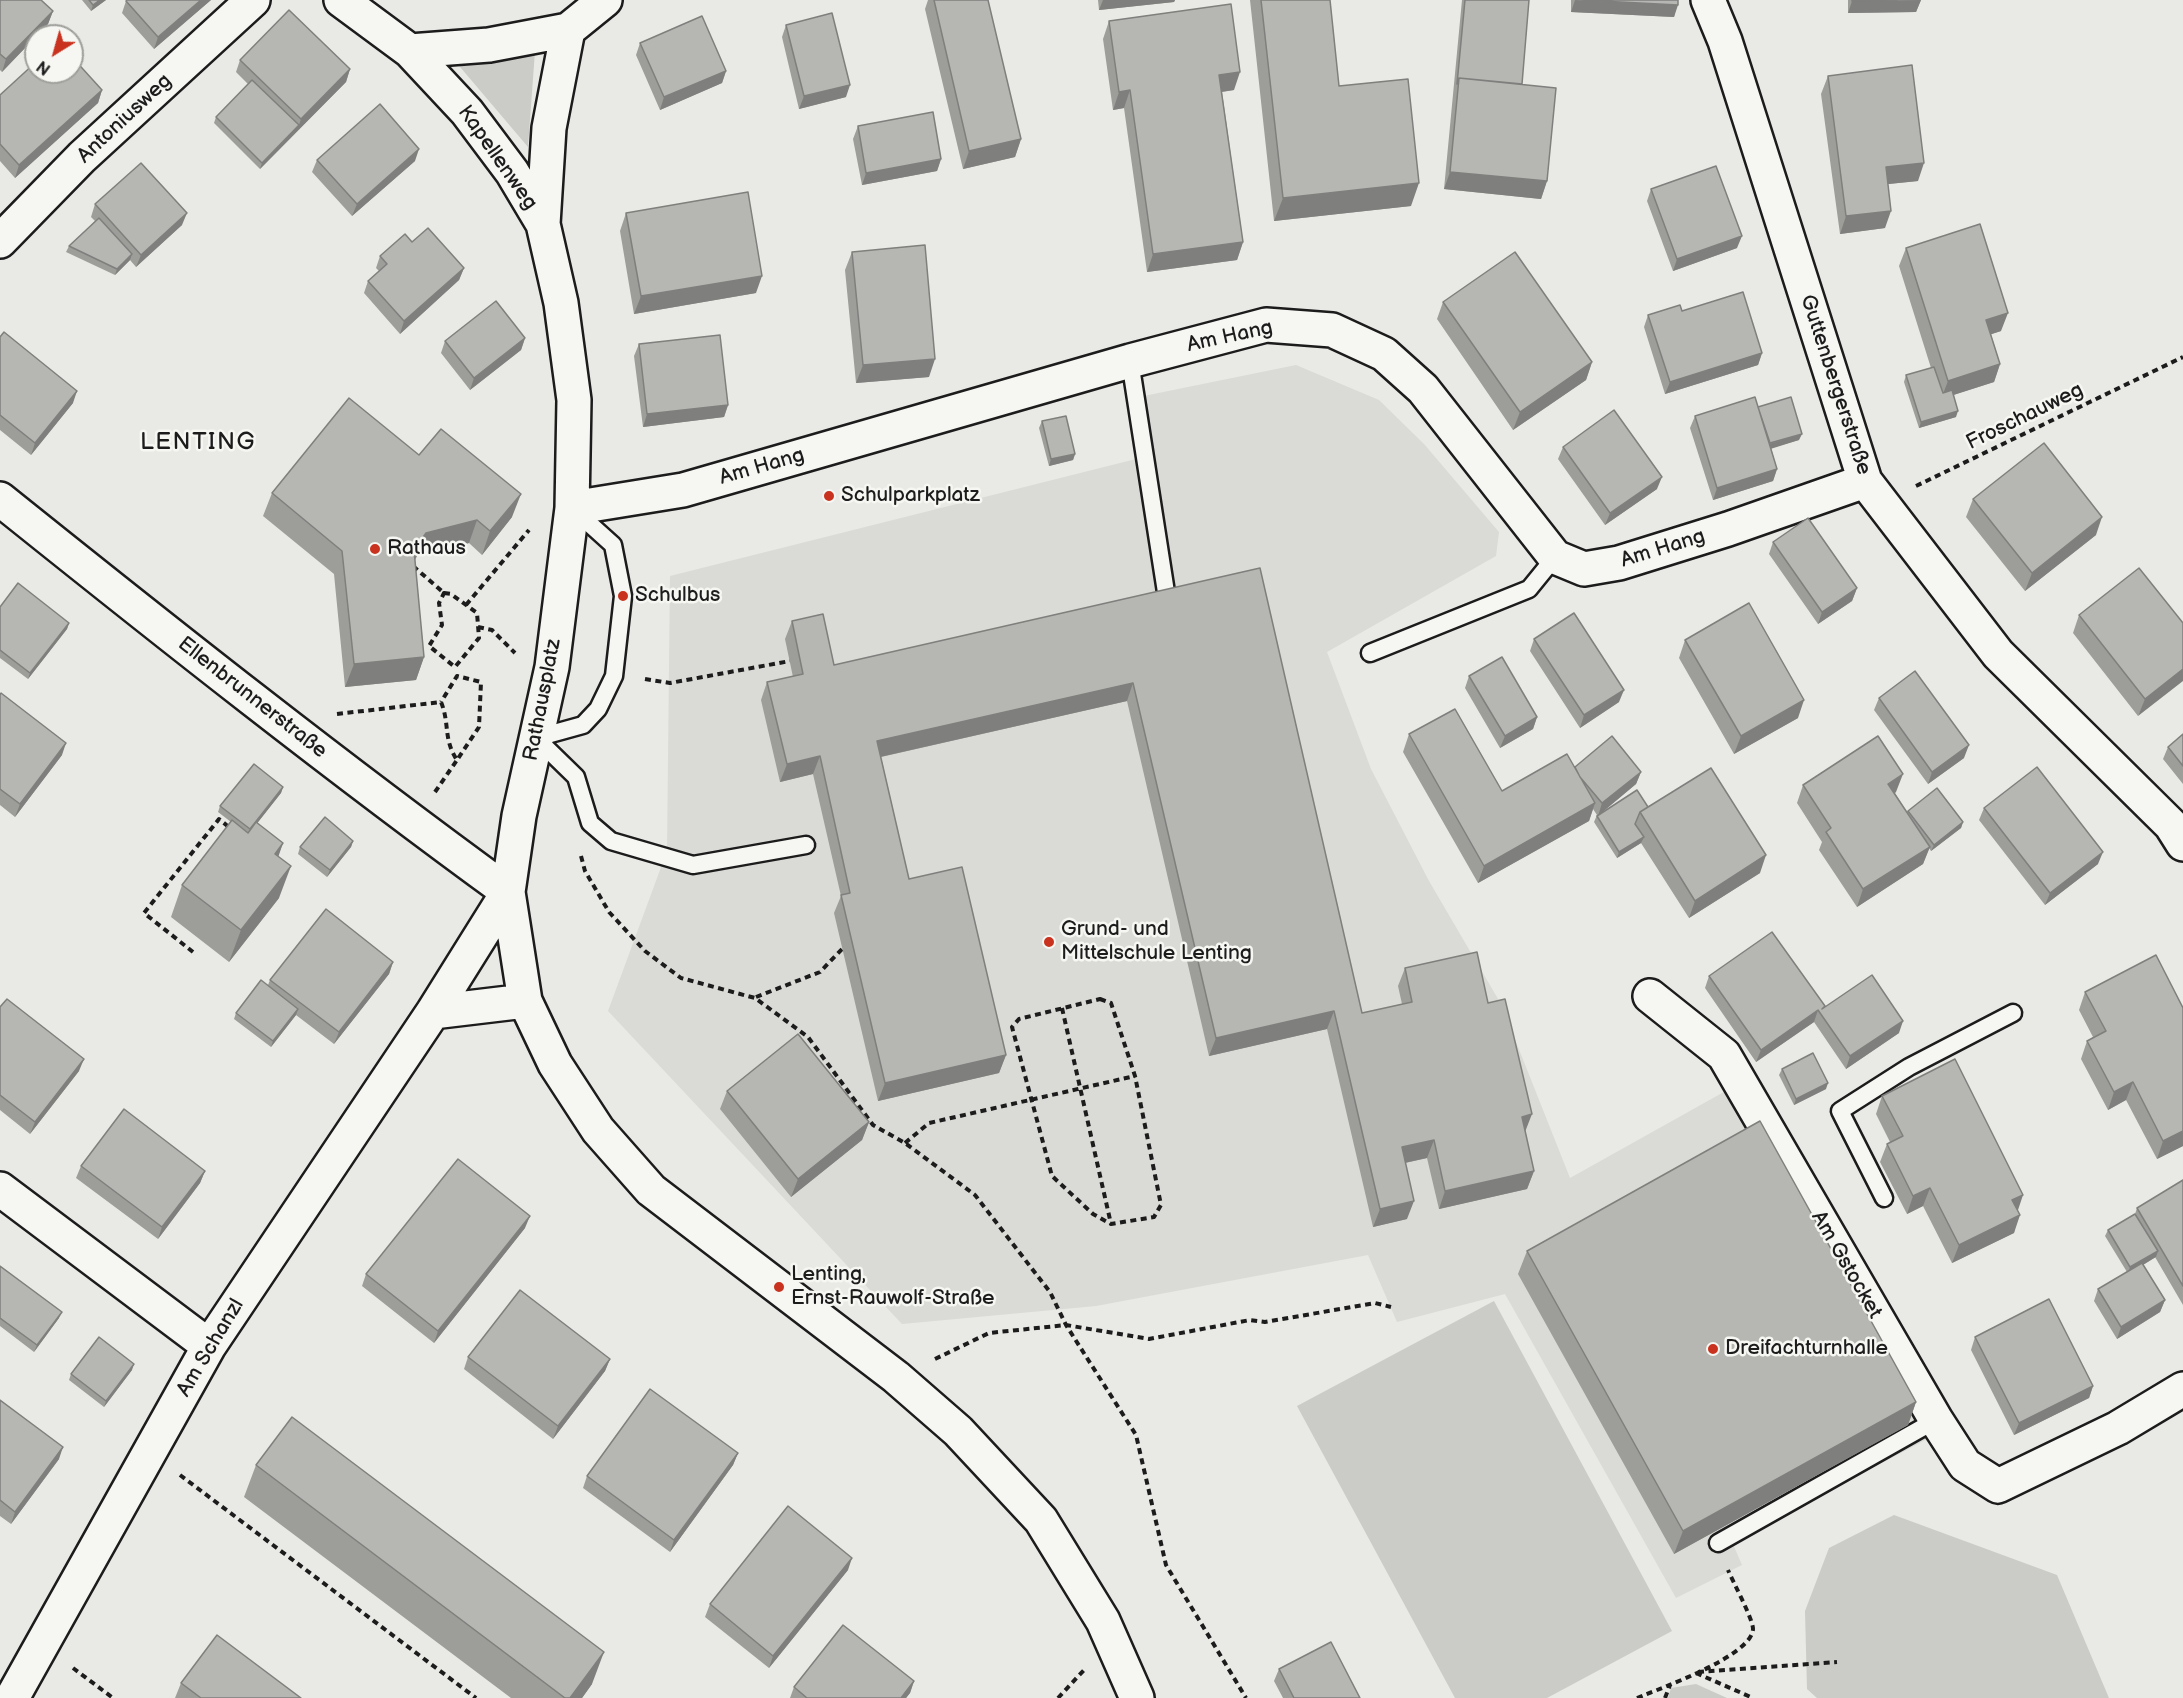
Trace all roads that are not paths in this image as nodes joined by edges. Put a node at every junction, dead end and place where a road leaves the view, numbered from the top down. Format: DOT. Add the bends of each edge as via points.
graph roads {
  1 [pos="253,0"];
  2 [pos="341,0"];
  3 [pos="605,0"];
  4 [pos="1708,0"];
  5 [pos="567,30"];
  6 [pos="410,51"];
  7 [pos="543,224"];
  8 [pos="0,241"];
  9 [pos="1130,361"];
  10 [pos="1872,493"];
  11 [pos="0,499"];
  12 [pos="572,508"];
  13 [pos="1555,557"];
  14 [pos="1168,605"];
  15 [pos="1371,653"];
  16 [pos="536,738"];
  17 [pos="2183,844"];
  18 [pos="806,845"];
  19 [pos="508,892"];
  20 [pos="1650,996"];
  21 [pos="525,1001"];
  22 [pos="433,1012"];
  23 [pos="2013,1013"];
  24 [pos="0,1189"];
  25 [pos="1884,1198"];
  26 [pos="209,1346"];
  27 [pos="2183,1389"];
  28 [pos="1936,1420"];
  29 [pos="1718,1543"];
  30 [pos="12,1698"];
  31 [pos="1137,1698"];
  1 -- 8 [label="street, Antoniusweg" via="82,157"];
  2 -- 6 [label="street, Kapellenweg"];
  3 -- 5 [label="street"];
  4 -- 10 [label="street, Guttenbergerstraße" via="1725,41"];
  5 -- 6 [label="street" via="489,45"];
  5 -- 7 [label="street" via="549,128"];
  6 -- 7 [label="street, Kapellenweg" via="466,112 512,172"];
  7 -- 12 [label="street, Kapellenweg" via="561,303 574,400"];
  9 -- 12 [label="street, Am Hang" via="683,490"];
  9 -- 13 [label="street, Am Hang" via="1266,325 1332,330 1384,354 1423,389"];
  9 -- 14 [label="lane"];
  10 -- 13 [label="street, Am Hang" via="1728,529 1619,563 1584,568"];
  10 -- 17 [label="street, Guttenbergerstraße" via="1998,654 2171,825"];
  11 -- 19 [label="street, Ellenbrunnerstraße" via="279,719"];
  12 -- 16 [label="street, Rathausplatz" via="552,667"];
  12 -- 16 [label="lane" via="613,545 623,596 614,676 598,709 583,725"];
  13 -- 15 [label="lane" via="1529,589"];
  16 -- 18 [label="lane" via="576,777 590,823 611,841 693,866"];
  16 -- 19 [label="street, Rathausplatz"];
  19 -- 21 [label="street"];
  19 -- 22 [label="street, Am Schanzl"];
  20 -- 28 [label="street, Am Gstocket" via="1724,1054"];
  21 -- 22 [label="street"];
  21 -- 31 [label="street" via="555,1064 598,1130 651,1190 896,1377 958,1431 1041,1520 1103,1621"];
  22 -- 26 [label="street, Am Schanzl"];
  23 -- 25 [label="lane" via="1909,1067 1839,1111"];
  24 -- 26 [label="street"];
  26 -- 30 [label="street, Am Schanzl"];
  27 -- 28 [label="street, Am Gstocket" via="2118,1428 1998,1486 1965,1465"];
  28 -- 29 [label="lane"];
}
